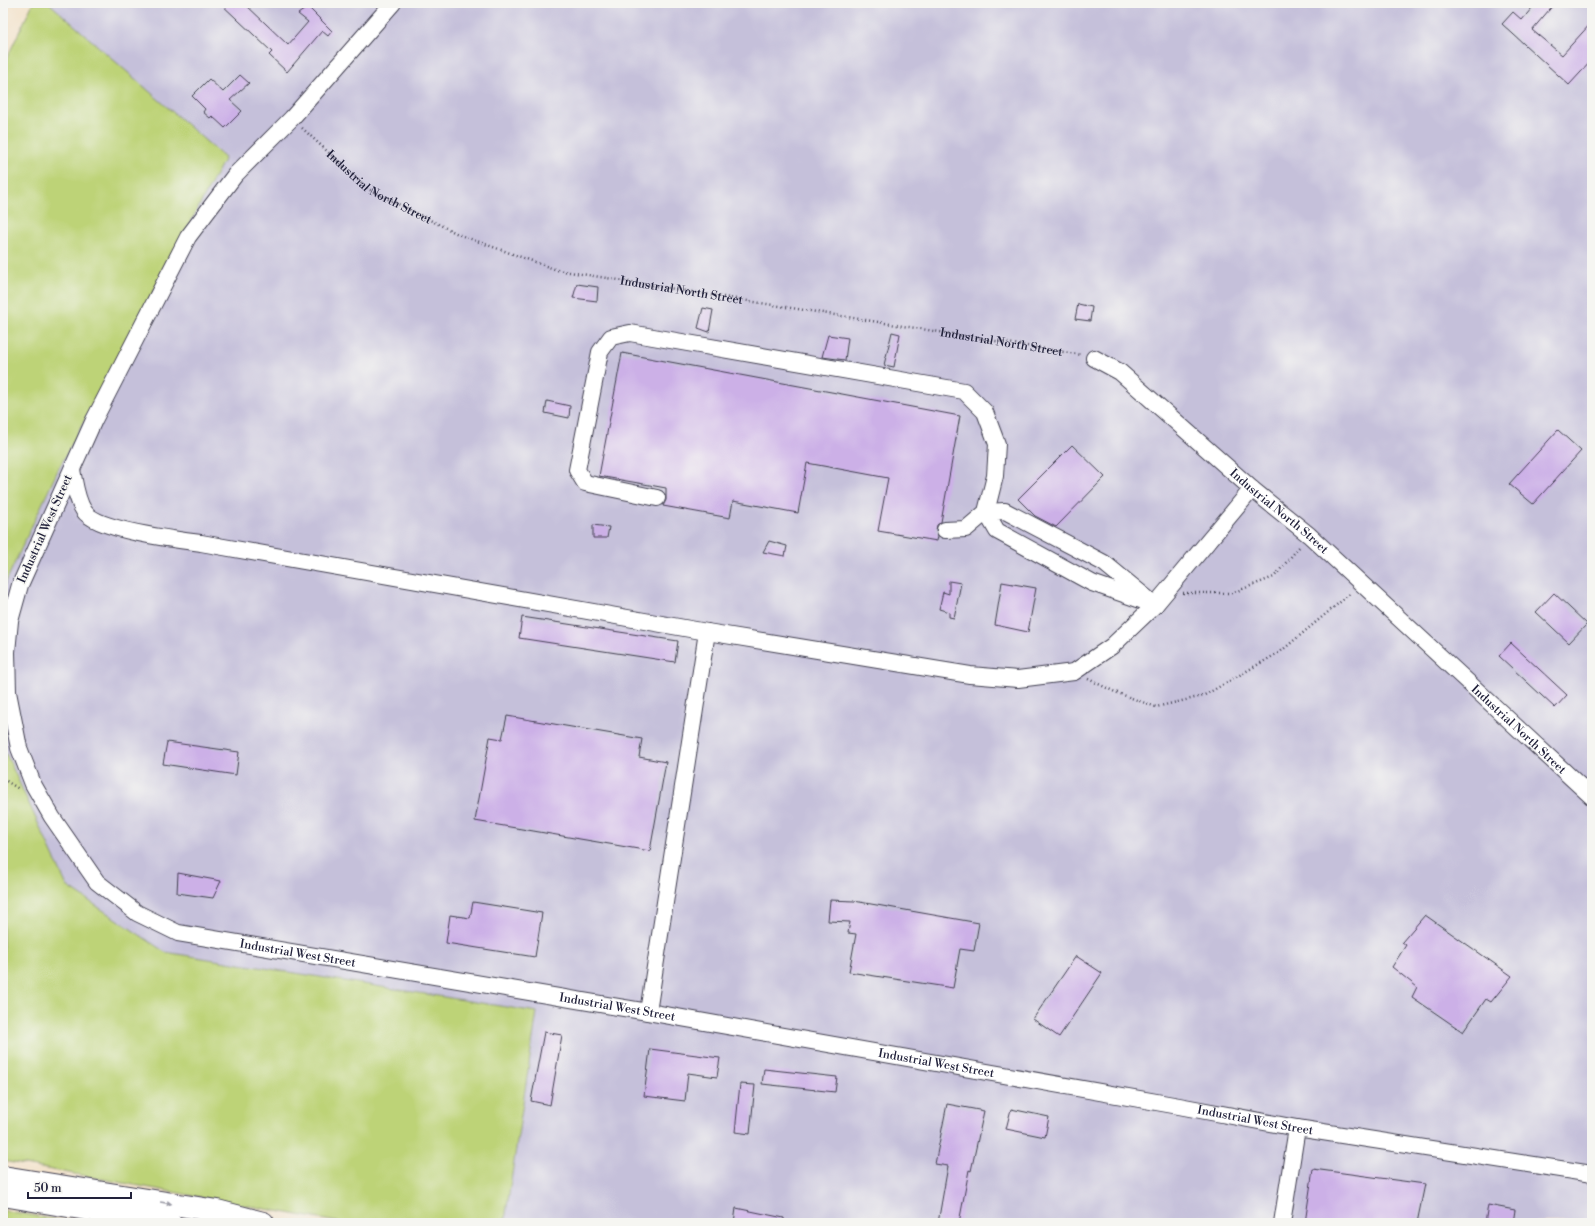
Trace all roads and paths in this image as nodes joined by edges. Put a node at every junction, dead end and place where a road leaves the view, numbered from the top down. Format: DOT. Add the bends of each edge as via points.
graph roads {
  1 [pos="393,3"];
  2 [pos="292,118"];
  3 [pos="1094,358"];
  4 [pos="72,470"];
  5 [pos="1252,489"];
  6 [pos="657,498"];
  7 [pos="986,512"];
  8 [pos="945,530"];
  9 [pos="1310,535"];
  10 [pos="1362,584"];
  11 [pos="1172,585"];
  12 [pos="1155,605"];
  13 [pos="707,632"];
  14 [pos="1074,672"];
  15 [pos="1592,797"];
  16 [pos="648,1012"];
  17 [pos="1297,1128"];
  18 [pos="1592,1174"];
  19 [pos="3,1177"];
  20 [pos="3,1195"];
  21 [pos="50,1203"];
  22 [pos="216,1217"];
  23 [pos="121,1223"];
  24 [pos="170,1223"];
  25 [pos="263,1223"];
  26 [pos="1282,1223"];
  1 -- 2 [label="street, Industrial West Street"];
  2 -- 3 [label="path, Industrial North Street" via="368,189 460,235 557,270 1065,351"];
  2 -- 4 [label="street, Industrial West Street" via="235,175 188,237 94,420"];
  3 -- 5 [label="street, Industrial North Street" via="1120,372"];
  4 -- 13 [label="street" via="78,499 85,513 96,520 152,537"];
  4 -- 16 [label="street, Industrial West Street" via="20,585 10,621 8,692 19,748 33,784 52,817 97,882 137,913 178,933"];
  5 -- 9 [label="street, Industrial North Street"];
  5 -- 11 [label="street"];
  6 -- 7 [label="street" via="585,483 577,470 600,352 611,337 630,333 964,391 985,412 997,444 995,476"];
  7 -- 8 [label="street" via="966,529"];
  7 -- 12 [label="street" via="1005,511 1104,564"];
  7 -- 12 [label="street" via="997,531 1004,535 1092,583"];
  9 -- 10 [label="street, Industrial North Street"];
  9 -- 11 [label="path" via="1274,577 1232,593 1184,594"];
  10 -- 14 [label="path" via="1280,652 1203,696 1156,707 1115,692"];
  10 -- 15 [label="street, Industrial North Street"];
  11 -- 12 [label="street"];
  12 -- 14 [label="street" via="1112,646"];
  13 -- 14 [label="street" via="970,675 1018,679"];
  13 -- 16 [label="street"];
  16 -- 17 [label="street, Industrial West Street"];
  17 -- 18 [label="street, Industrial West Street"];
  17 -- 26 [label="street"];
  19 -- 22 [label="highway, one-way"];
  20 -- 21 [label="highway"];
  21 -- 23 [label="highway"];
  21 -- 24 [label="highway"];
  22 -- 25 [label="highway"];
}
